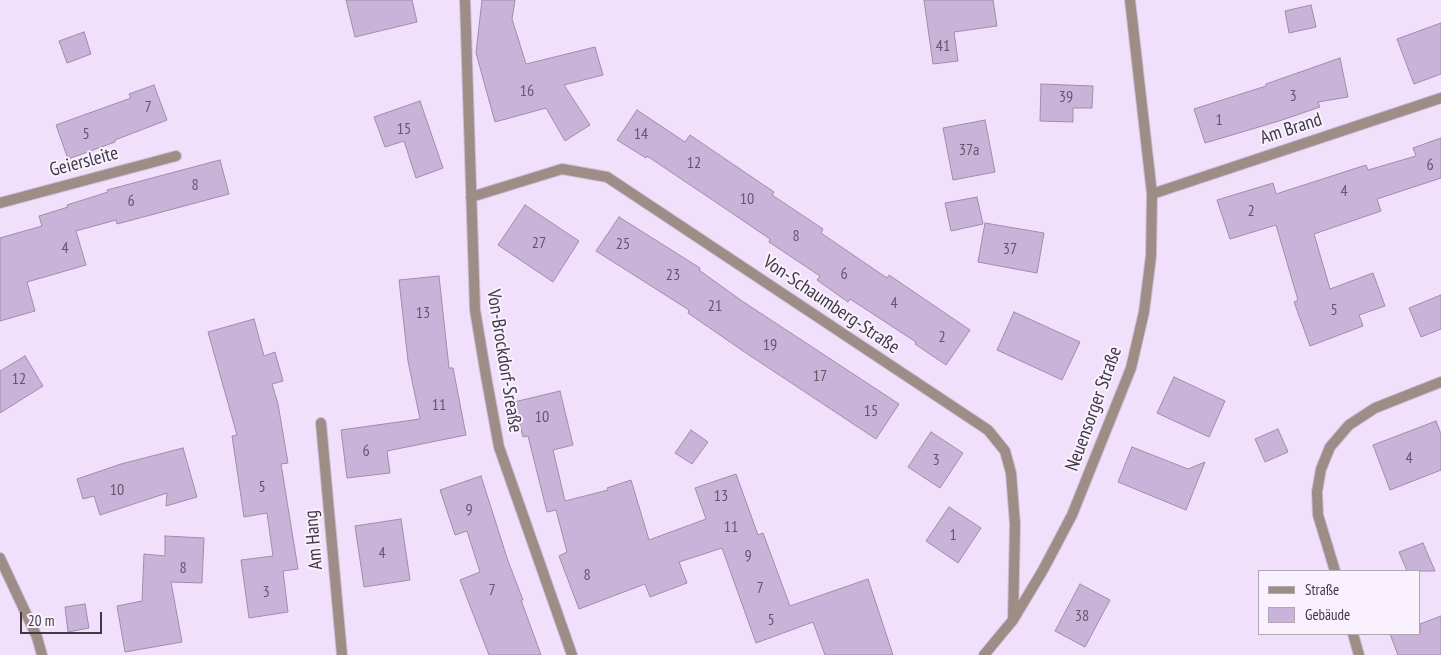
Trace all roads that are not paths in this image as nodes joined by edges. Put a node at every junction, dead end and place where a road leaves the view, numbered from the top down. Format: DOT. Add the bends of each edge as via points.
graph roads {
  1 [pos="465,0"];
  2 [pos="1130,0"];
  3 [pos="1441,98"];
  4 [pos="176,156"];
  5 [pos="1152,194"];
  6 [pos="471,197"];
  7 [pos="0,202"];
  8 [pos="1441,382"];
  9 [pos="321,423"];
  10 [pos="0,558"];
  11 [pos="1334,570"];
  12 [pos="1013,620"];
  13 [pos="1353,635"];
  14 [pos="42,655"];
  15 [pos="342,655"];
  16 [pos="572,655"];
  17 [pos="984,655"];
  18 [pos="1359,655"];
  1 -- 6 [label="street, Von-Brockdorf-Sreaße"];
  2 -- 5 [label="street, Neuensorger Straße"];
  3 -- 5 [label="street, Am Brand"];
  4 -- 7 [label="street, Geiersleite"];
  5 -- 12 [label="street, Neuensorger Straße" via="1151,256 1144,312 1131,368 1072,515"];
  6 -- 12 [label="street, Von-Schaumberg-Straße" via="562,169 607,178 988,430 1005,451 1011,474 1015,524"];
  6 -- 16 [label="street, Von-Brockdorf-Sreaße" via="475,310 499,447"];
  8 -- 11 [label="street" via="1375,408 1349,425 1330,447 1321,469 1317,492 1318,515"];
  9 -- 15 [label="street, Am Hang"];
  10 -- 14 [label="street" via="37,637"];
  12 -- 17 [label="street, Neuensorger Straße"];
  13 -- 18 [label="street"];
}
